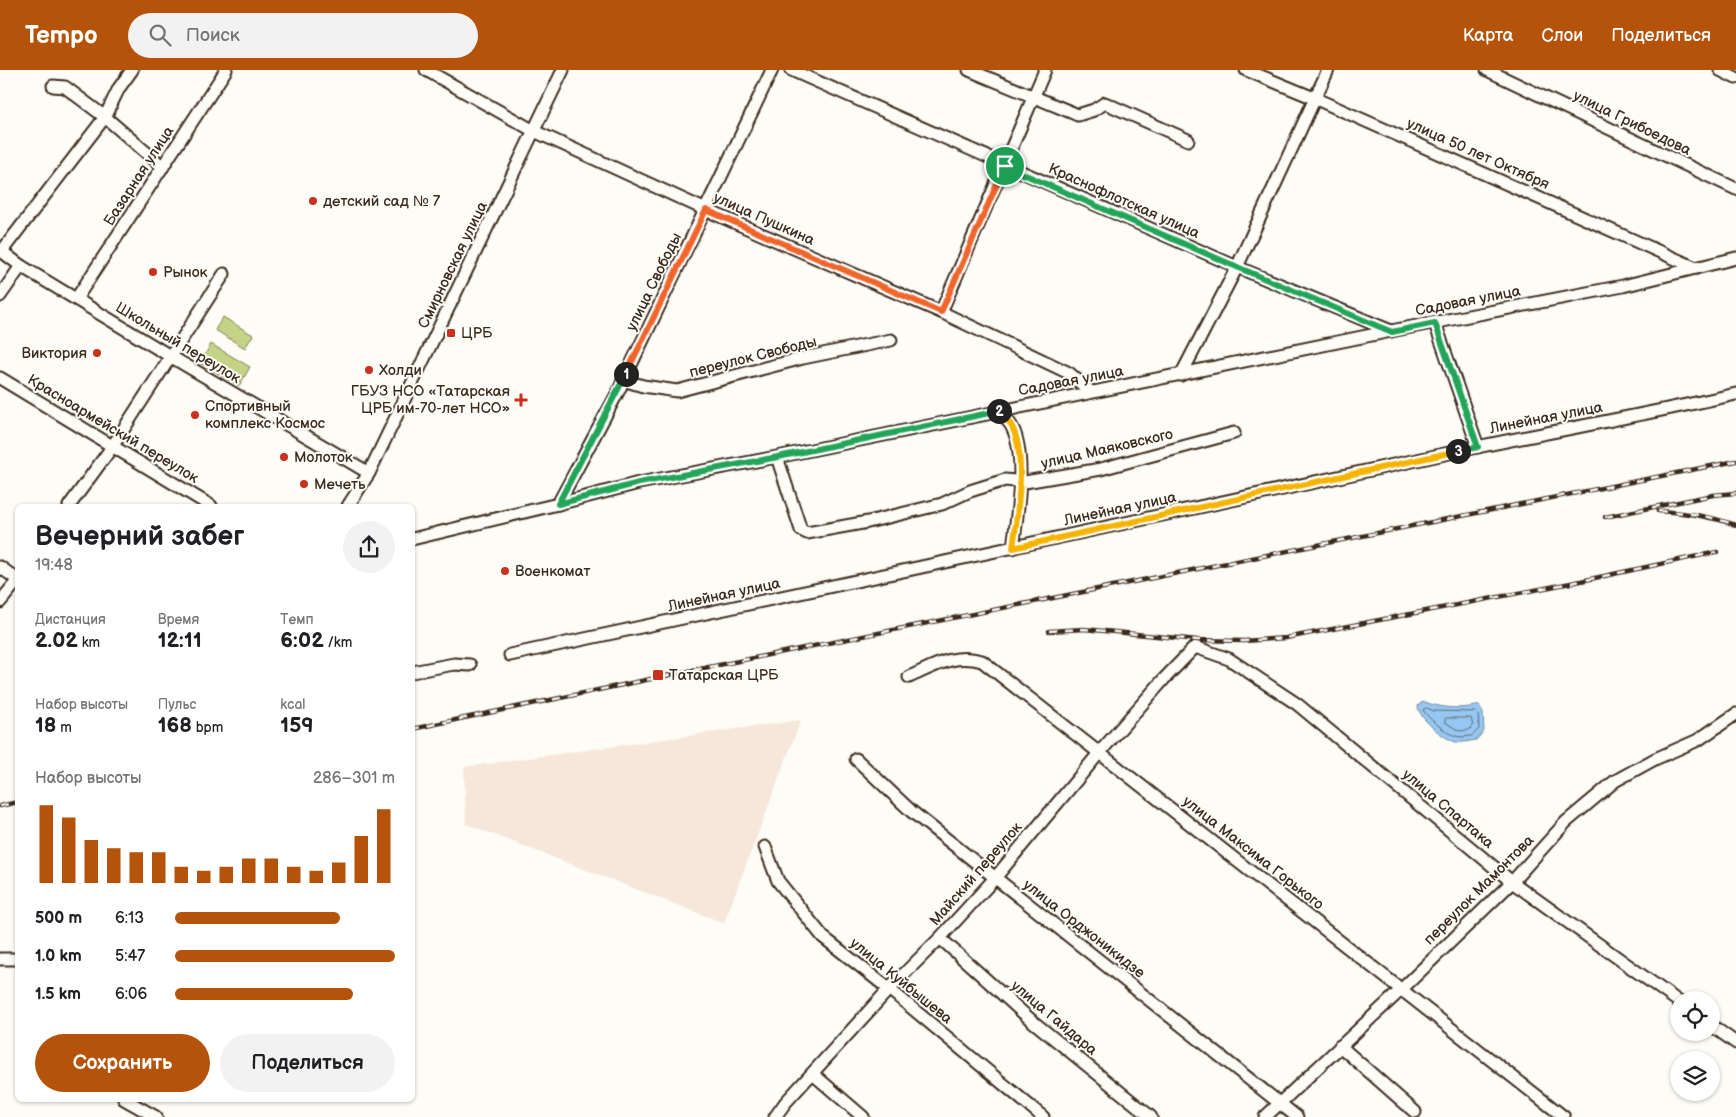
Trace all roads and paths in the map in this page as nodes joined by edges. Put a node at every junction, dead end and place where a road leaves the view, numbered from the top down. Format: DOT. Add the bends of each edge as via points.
graph roads {
  1 [pos="132,70"];
  2 [pos="226,70"];
  3 [pos="426,70"];
  4 [pos="772,70"];
  5 [pos="791,70"];
  6 [pos="969,70"];
  7 [pos="1045,70"];
  8 [pos="1246,70"];
  9 [pos="1328,70"];
  10 [pos="1487,70"];
  11 [pos="1720,70"];
  12 [pos="558,72"];
  13 [pos="1736,78"];
  14 [pos="54,86"];
  15 [pos="1033,96"];
  16 [pos="1314,98"];
  17 [pos="105,118"];
  18 [pos="534,131"];
  19 [pos="1188,140"];
  20 [pos="1005,166"];
  21 [pos="163,167"];
  22 [pos="1736,189"];
  23 [pos="706,210"];
  24 [pos="1,250"];
  25 [pos="1736,258"];
  26 [pos="21,266"];
  27 [pos="1237,267"];
  28 [pos="1696,268"];
  29 [pos="224,274"];
  30 [pos="0,296"];
  31 [pos="76,299"];
  32 [pos="941,312"];
  33 [pos="1435,323"];
  34 [pos="1392,332"];
  35 [pos="891,340"];
  36 [pos="170,356"];
  37 [pos="1181,375"];
  38 [pos="0,378"];
  39 [pos="623,380"];
  40 [pos="1091,392"];
  41 [pos="1736,394"];
  42 [pos="999,411"];
  43 [pos="1234,433"];
  44 [pos="112,447"];
  45 [pos="1478,447"];
  46 [pos="778,457"];
  47 [pos="368,473"];
  48 [pos="1019,482"];
  49 [pos="71,504"];
  50 [pos="208,504"];
  51 [pos="349,504"];
  52 [pos="558,504"];
  53 [pos="415,538"];
  54 [pos="1013,548"];
  55 [pos="0,567"];
  56 [pos="15,578"];
  57 [pos="15,583"];
  58 [pos="0,602"];
  59 [pos="1195,647"];
  60 [pos="510,655"];
  61 [pos="470,665"];
  62 [pos="415,671"];
  63 [pos="909,677"];
  64 [pos="1736,714"];
  65 [pos="1100,752"];
  66 [pos="856,759"];
  67 [pos="765,847"];
  68 [pos="996,878"];
  69 [pos="1512,882"];
  70 [pos="940,938"];
  71 [pos="0,959"];
  72 [pos="15,959"];
  73 [pos="1402,988"];
  74 [pos="889,989"];
  75 [pos="1670,996"];
  76 [pos="1720,1031"];
  77 [pos="1736,1043"];
  78 [pos="1340,1046"];
  79 [pos="814,1074"];
  80 [pos="129,1102"];
  81 [pos="1280,1103"];
  82 [pos="1415,1112"];
  83 [pos="156,1117"];
  84 [pos="775,1117"];
  85 [pos="863,1117"];
  86 [pos="1043,1117"];
  87 [pos="1151,1117"];
  88 [pos="1265,1117"];
  89 [pos="1297,1117"];
  90 [pos="1564,1117"];
  1 -- 17 [label="street" via="119,88"];
  2 -- 21 [label="street, Базарная улица"];
  3 -- 18 [label="street, улица Пушкина"];
  4 -- 23 [label="street, улица Свободы"];
  5 -- 20 [label="street, Краснофлотская улица"];
  6 -- 15 [label="street"];
  7 -- 15 [label="street"];
  8 -- 16 [label="street, улица 50 лет Октября"];
  9 -- 16 [label="street"];
  10 -- 22 [label="street, улица Грибоедова"];
  11 -- 13 [label="street"];
  12 -- 18 [label="street, Смирновская улица"];
  14 -- 17 [label="street" via="65,87"];
  15 -- 19 [label="street" via="1078,115 1106,104"];
  15 -- 20 [label="street"];
  16 -- 27 [label="street"];
  16 -- 28 [label="street, улица 50 лет Октября"];
  17 -- 21 [label="street"];
  17 -- 24 [label="street"];
  18 -- 23 [label="street, улица Пушкина"];
  18 -- 47 [label="street, Смирновская улица"];
  20 -- 27 [label="street, Краснофлотская улица"];
  20 -- 32 [label="street"];
  21 -- 31 [label="street, Базарная улица"];
  23 -- 32 [label="street, улица Пушкина"];
  23 -- 39 [label="street, улица Свободы"];
  24 -- 26 [label="street, Школьный переулок"];
  25 -- 28 [label="street, Садовая улица"];
  26 -- 30 [label="street"];
  26 -- 31 [label="street, Школьный переулок"];
  27 -- 34 [label="street, Краснофлотская улица"];
  27 -- 37 [label="street"];
  28 -- 33 [label="street, Садовая улица" via="1623,286"];
  29 -- 36 [label="street"];
  31 -- 36 [label="street, Школьный переулок"];
  32 -- 40 [label="street, улица Пушкина" via="1069,373"];
  33 -- 34 [label="street, Садовая улица"];
  33 -- 45 [label="street"];
  34 -- 37 [label="street, Садовая улица"];
  35 -- 39 [label="street, переулок Свободы" via="803,358 678,391"];
  36 -- 44 [label="street"];
  36 -- 47 [label="street, Школьный переулок"];
  37 -- 40 [label="street, Садовая улица"];
  38 -- 44 [label="street, Красноармейский переулок"];
  39 -- 52 [label="street, улица Свободы"];
  40 -- 42 [label="street, Садовая улица"];
  41 -- 45 [label="street, Линейная улица"];
  42 -- 46 [label="street, Садовая улица"];
  42 -- 48 [label="street" via="1012,426 1017,441"];
  43 -- 48 [label="street, улица Маяковского" via="1101,469"];
  44 -- 49 [label="street"];
  44 -- 50 [label="street, Красноармейский переулок"];
  45 -- 54 [label="street, Линейная улица"];
  46 -- 48 [label="street, улица Маяковского" via="801,530 806,533 942,504 1005,480"];
  46 -- 52 [label="street, Садовая улица" via="639,483"];
  47 -- 51 [label="street, Смирновская улица"];
  48 -- 54 [label="street"];
  52 -- 53 [label="street, Садовая улица"];
  54 -- 60 [label="street, Линейная улица"];
  55 -- 56 [label="street"];
  57 -- 58 [label="street"];
  59 -- 65 [label="street, Майский переулок"];
  59 -- 69 [label="street, улица Спартака" via="1229,659 1297,704"];
  61 -- 62 [label="street" via="454,664"];
  63 -- 65 [label="street, улица Максима Горького" via="951,659 969,658 982,662"];
  64 -- 69 [label="street, переулок Мамонтова" via="1698,740 1615,781 1566,822"];
  65 -- 68 [label="street, Майский переулок"];
  65 -- 73 [label="street, улица Максима Горького"];
  66 -- 68 [label="street, улица Орджоникидзе" via="911,812"];
  67 -- 74 [label="street, улица Куйбышева" via="778,881 823,937"];
  68 -- 70 [label="street, Майский переулок"];
  68 -- 81 [label="street, улица Орджоникидзе"];
  69 -- 73 [label="street, переулок Мамонтова"];
  69 -- 75 [label="street, улица Спартака"];
  70 -- 74 [label="street, Майский переулок"];
  70 -- 87 [label="street, улица Гайдара" via="1032,1020"];
  71 -- 72 [label="street"];
  73 -- 78 [label="street, переулок Мамонтова"];
  73 -- 90 [label="street, улица Максима Горького"];
  74 -- 79 [label="street, Майский переулок"];
  74 -- 86 [label="street, улица Куйбышева"];
  76 -- 77 [label="street"];
  78 -- 81 [label="street, переулок Мамонтова"];
  78 -- 82 [label="street"];
  79 -- 84 [label="street, Майский переулок"];
  79 -- 85 [label="street"];
  80 -- 83 [label="street"];
  81 -- 88 [label="street, переулок Мамонтова"];
  81 -- 89 [label="street, улица Орджоникидзе"];
}
